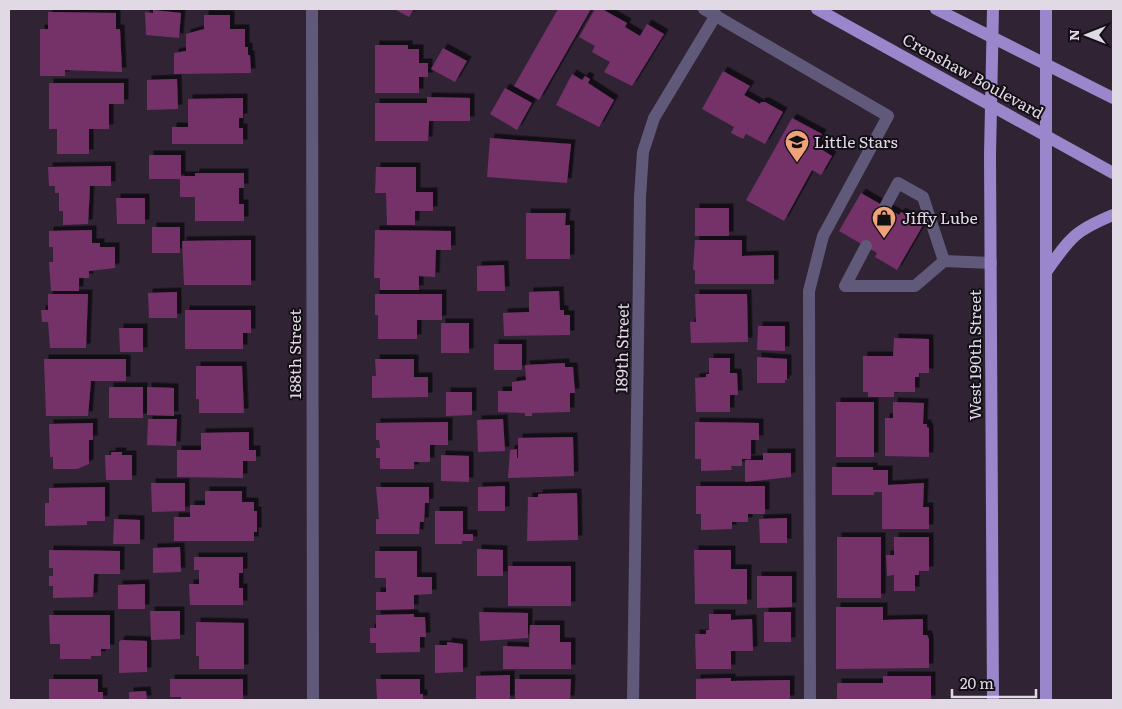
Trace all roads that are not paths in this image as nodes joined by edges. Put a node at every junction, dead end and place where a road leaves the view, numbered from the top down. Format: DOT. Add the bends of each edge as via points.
graph roads {
  1 [pos="312,9"];
  2 [pos="704,9"];
  3 [pos="817,9"];
  4 [pos="936,9"];
  5 [pos="993,9"];
  6 [pos="1046,9"];
  7 [pos="716,15"];
  8 [pos="993,38"];
  9 [pos="1046,64"];
  10 [pos="1113,98"];
  11 [pos="992,105"];
  12 [pos="1046,136"];
  13 [pos="1113,173"];
  14 [pos="885,207"];
  15 [pos="1113,215"];
  16 [pos="866,246"];
  17 [pos="944,262"];
  18 [pos="991,263"];
  19 [pos="1046,272"];
  20 [pos="313,700"];
  21 [pos="633,700"];
  22 [pos="810,700"];
  23 [pos="992,700"];
  24 [pos="1046,700"];
  1 -- 20 [label="street, 188th Street"];
  2 -- 7 [label="street"];
  3 -- 11 [label="main road, Crenshaw Boulevard"];
  4 -- 8 [label="main road"];
  5 -- 8 [label="main road, West 190th Street"];
  6 -- 9 [label="main road"];
  7 -- 21 [label="street, 189th Street" via="654,118 643,152"];
  7 -- 22 [label="street" via="888,116 823,236 809,291"];
  8 -- 9 [label="main road"];
  8 -- 11 [label="main road, West 190th Street"];
  9 -- 10 [label="main road"];
  9 -- 12 [label="main road"];
  11 -- 12 [label="main road, Crenshaw Boulevard"];
  11 -- 18 [label="main road, West 190th Street"];
  12 -- 13 [label="main road, Crenshaw Boulevard"];
  12 -- 19 [label="main road"];
  14 -- 17 [label="street" via="898,182 923,196"];
  15 -- 19 [label="main road" via="1086,226 1069,239"];
  16 -- 17 [label="street" via="845,286 916,286"];
  17 -- 18 [label="street"];
  18 -- 23 [label="main road, West 190th Street"];
  19 -- 24 [label="main road"];
}
